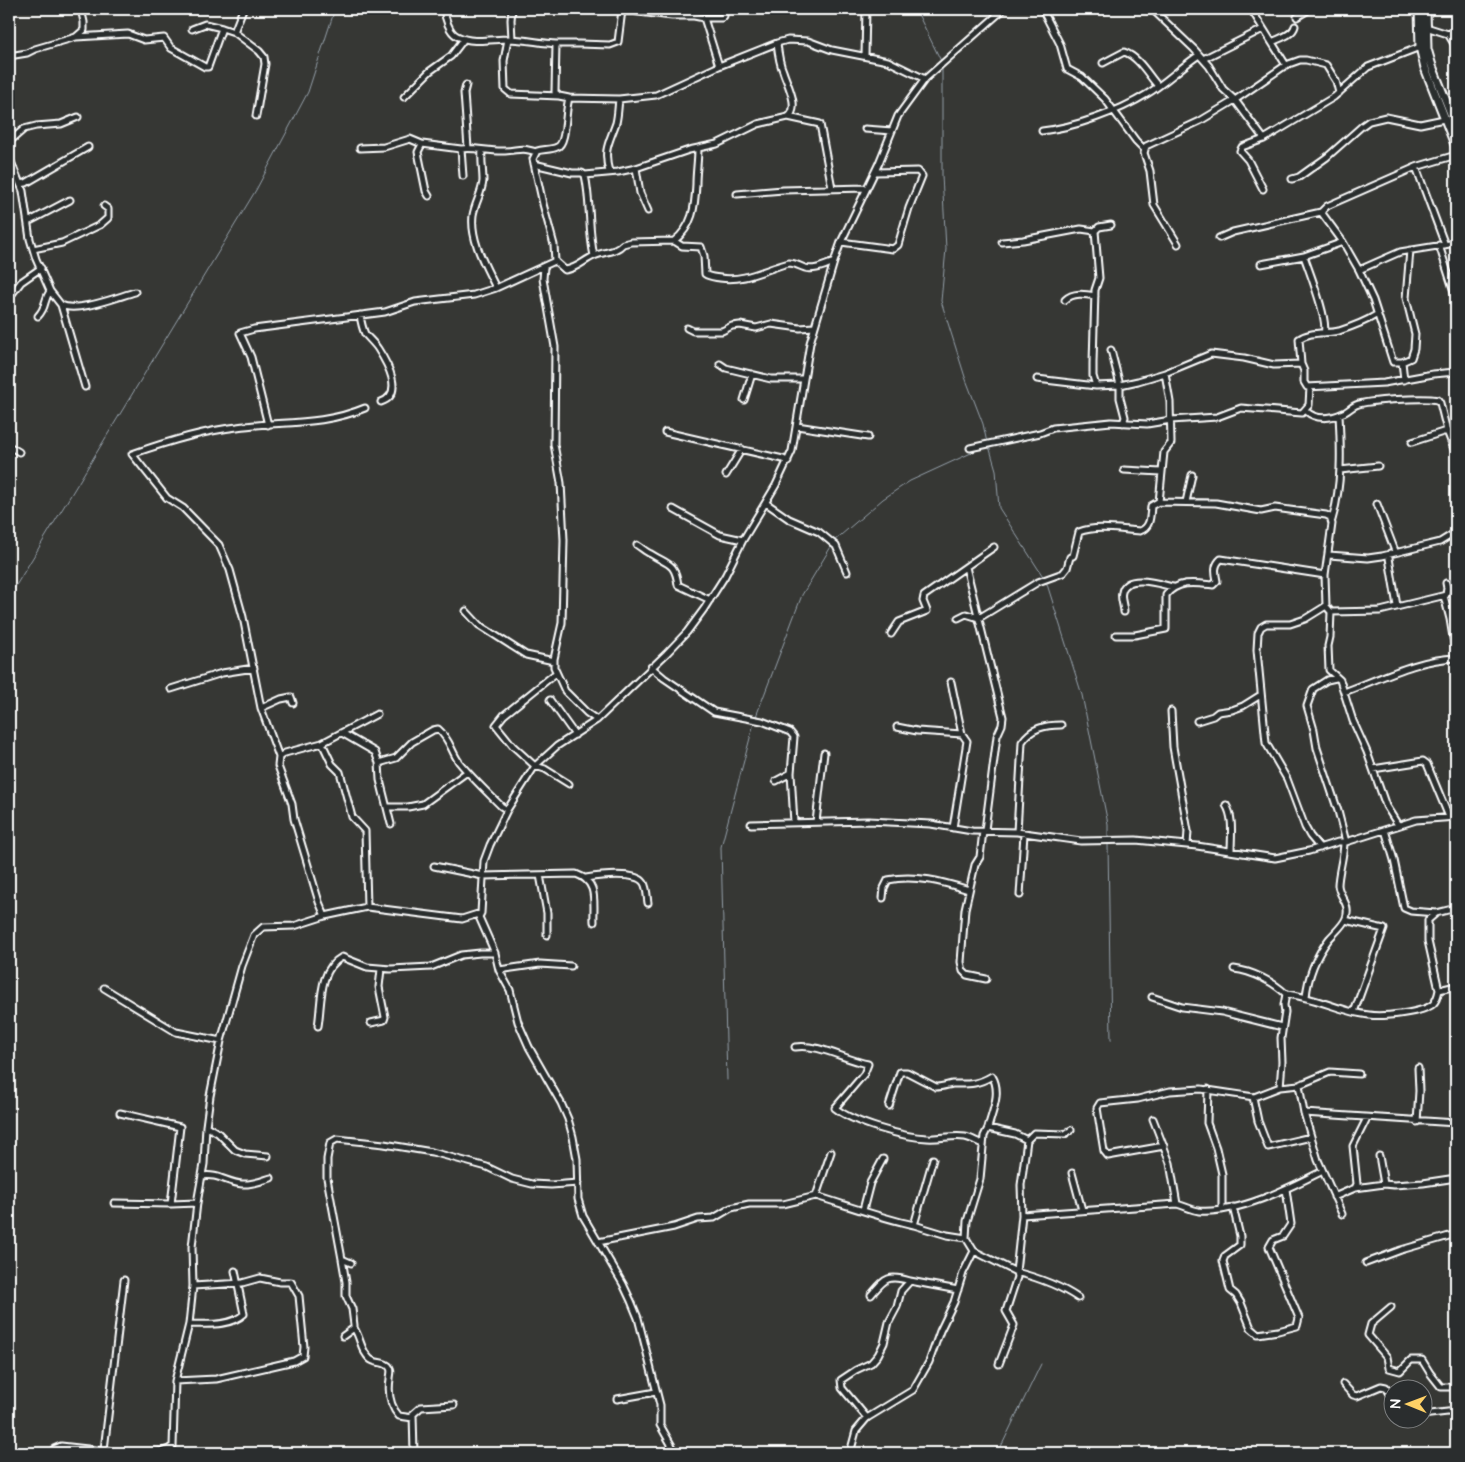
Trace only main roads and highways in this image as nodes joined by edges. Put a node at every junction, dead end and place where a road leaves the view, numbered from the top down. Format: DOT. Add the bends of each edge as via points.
graph roads {
  1 [pos="1419,9"];
  2 [pos="1426,9"];
  3 [pos="1445,97"];
  4 [pos="1437,100"];
  5 [pos="1453,108"];
  6 [pos="1456,126"];
  7 [pos="1456,147"];
  1 -- 4 [label="main road" via="1420,47"];
  2 -- 3 [label="main road" via="1427,49"];
  3 -- 4 [label="main road"];
  3 -- 5 [label="main road"];
  4 -- 7 [label="main road"];
  5 -- 6 [label="main road"];
}
